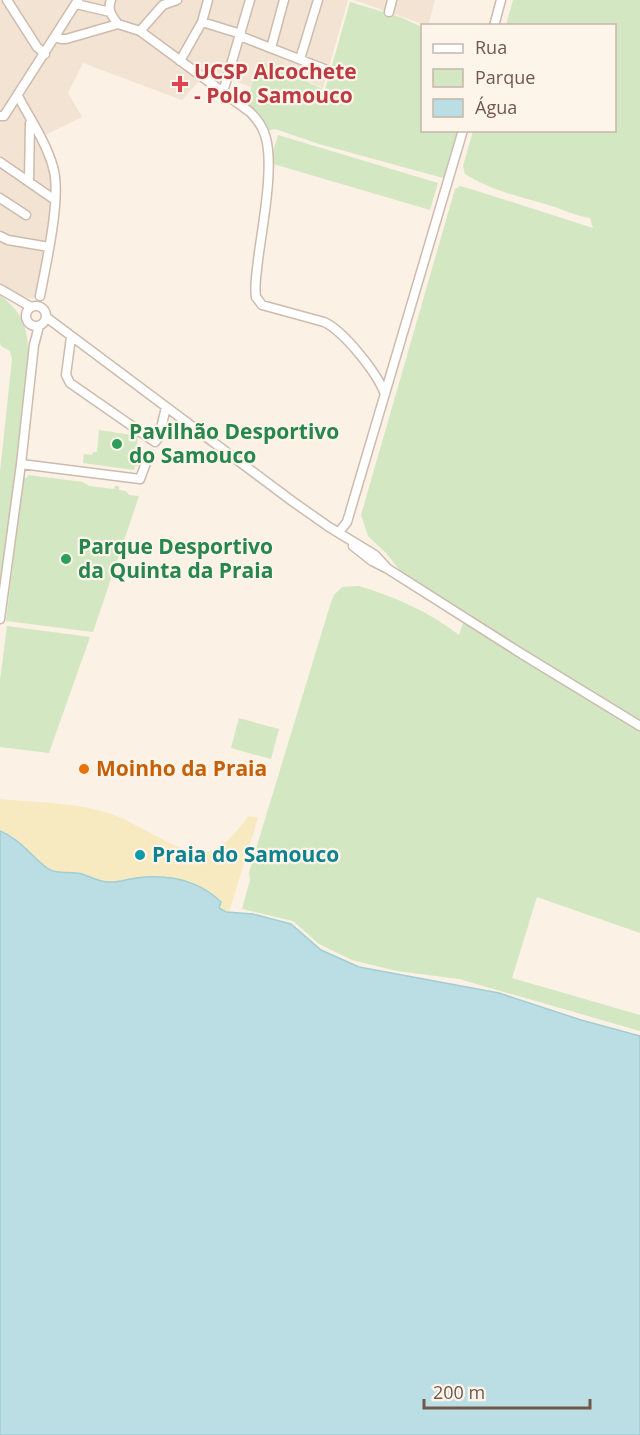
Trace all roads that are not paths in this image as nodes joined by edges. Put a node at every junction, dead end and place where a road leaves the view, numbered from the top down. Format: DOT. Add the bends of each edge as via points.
graph roads {
  1 [pos="7,0"];
  2 [pos="111,0"];
  3 [pos="177,0"];
  4 [pos="208,0"];
  5 [pos="250,0"];
  6 [pos="284,0"];
  7 [pos="318,0"];
  8 [pos="392,0"];
  9 [pos="501,0"];
  10 [pos="77,2"];
  11 [pos="110,12"];
  12 [pos="389,12"];
  13 [pos="202,22"];
  14 [pos="118,24"];
  15 [pos="495,24"];
  16 [pos="140,31"];
  17 [pos="240,35"];
  18 [pos="56,36"];
  19 [pos="270,48"];
  20 [pos="45,54"];
  21 [pos="300,59"];
  22 [pos="180,61"];
  23 [pos="327,70"];
  24 [pos="223,92"];
  25 [pos="18,96"];
  26 [pos="0,116"];
  27 [pos="30,120"];
  28 [pos="462,132"];
  29 [pos="0,162"];
  30 [pos="29,182"];
  31 [pos="0,198"];
  32 [pos="55,200"];
  33 [pos="26,215"];
  34 [pos="1,240"];
  35 [pos="50,247"];
  36 [pos="4,292"];
  37 [pos="40,296"];
  38 [pos="29,310"];
  39 [pos="40,323"];
  40 [pos="71,337"];
  41 [pos="390,375"];
  42 [pos="377,379"];
  43 [pos="385,394"];
  44 [pos="166,407"];
  45 [pos="147,460"];
  46 [pos="21,464"];
  47 [pos="329,527"];
  48 [pos="339,532"];
  49 [pos="388,569"];
  50 [pos="0,619"];
  51 [pos="640,726"];
  1 -- 20 [label="street"];
  2 -- 11 [label="street"];
  3 -- 16 [label="street" via="163,5"];
  4 -- 13 [label="street"];
  5 -- 17 [label="street"];
  6 -- 19 [label="street"];
  7 -- 21 [label="street"];
  8 -- 12 [label="street"];
  9 -- 15 [label="street"];
  10 -- 11 [label="street"];
  10 -- 18 [label="street"];
  11 -- 14 [label="street"];
  13 -- 17 [label="street"];
  13 -- 22 [label="street"];
  14 -- 16 [label="street"];
  14 -- 18 [label="street" via="66,39"];
  16 -- 22 [label="street"];
  17 -- 19 [label="street"];
  17 -- 24 [label="street"];
  18 -- 20 [label="street"];
  19 -- 21 [label="street"];
  20 -- 25 [label="street"];
  21 -- 23 [label="street"];
  22 -- 24 [label="street"];
  24 -- 42 [label="street" via="250,112 266,137 267,193 255,290 260,303 334,326"];
  25 -- 26 [label="street"];
  25 -- 27 [label="street"];
  27 -- 30 [label="street"];
  27 -- 32 [label="street" via="54,168"];
  28 -- 41 [label="street"];
  29 -- 30 [label="street"];
  30 -- 32 [label="street"];
  31 -- 33 [label="street"];
  32 -- 35 [label="street"];
  34 -- 35 [label="street"];
  35 -- 37 [label="street"];
  36 -- 38 [label="street"];
  38 -- 39 [label="street" via="26,320"];
  38 -- 39 [label="street" via="38,306 43,309"];
  39 -- 40 [label="street" via="59,328"];
  39 -- 46 [label="street" via="34,342"];
  40 -- 44 [label="street"];
  40 -- 44 [label="street" via="66,375 70,382 155,442"];
  41 -- 42 [label="street"];
  41 -- 43 [label="street"];
  42 -- 43 [label="street"];
  43 -- 48 [label="street" via="348,522"];
  44 -- 47 [label="street"];
  45 -- 46 [label="street" via="140,479"];
  46 -- 50 [label="street"];
  47 -- 48 [label="street"];
  47 -- 49 [label="street" via="364,556"];
  48 -- 49 [label="street" via="375,555"];
  49 -- 51 [label="street"];
}
